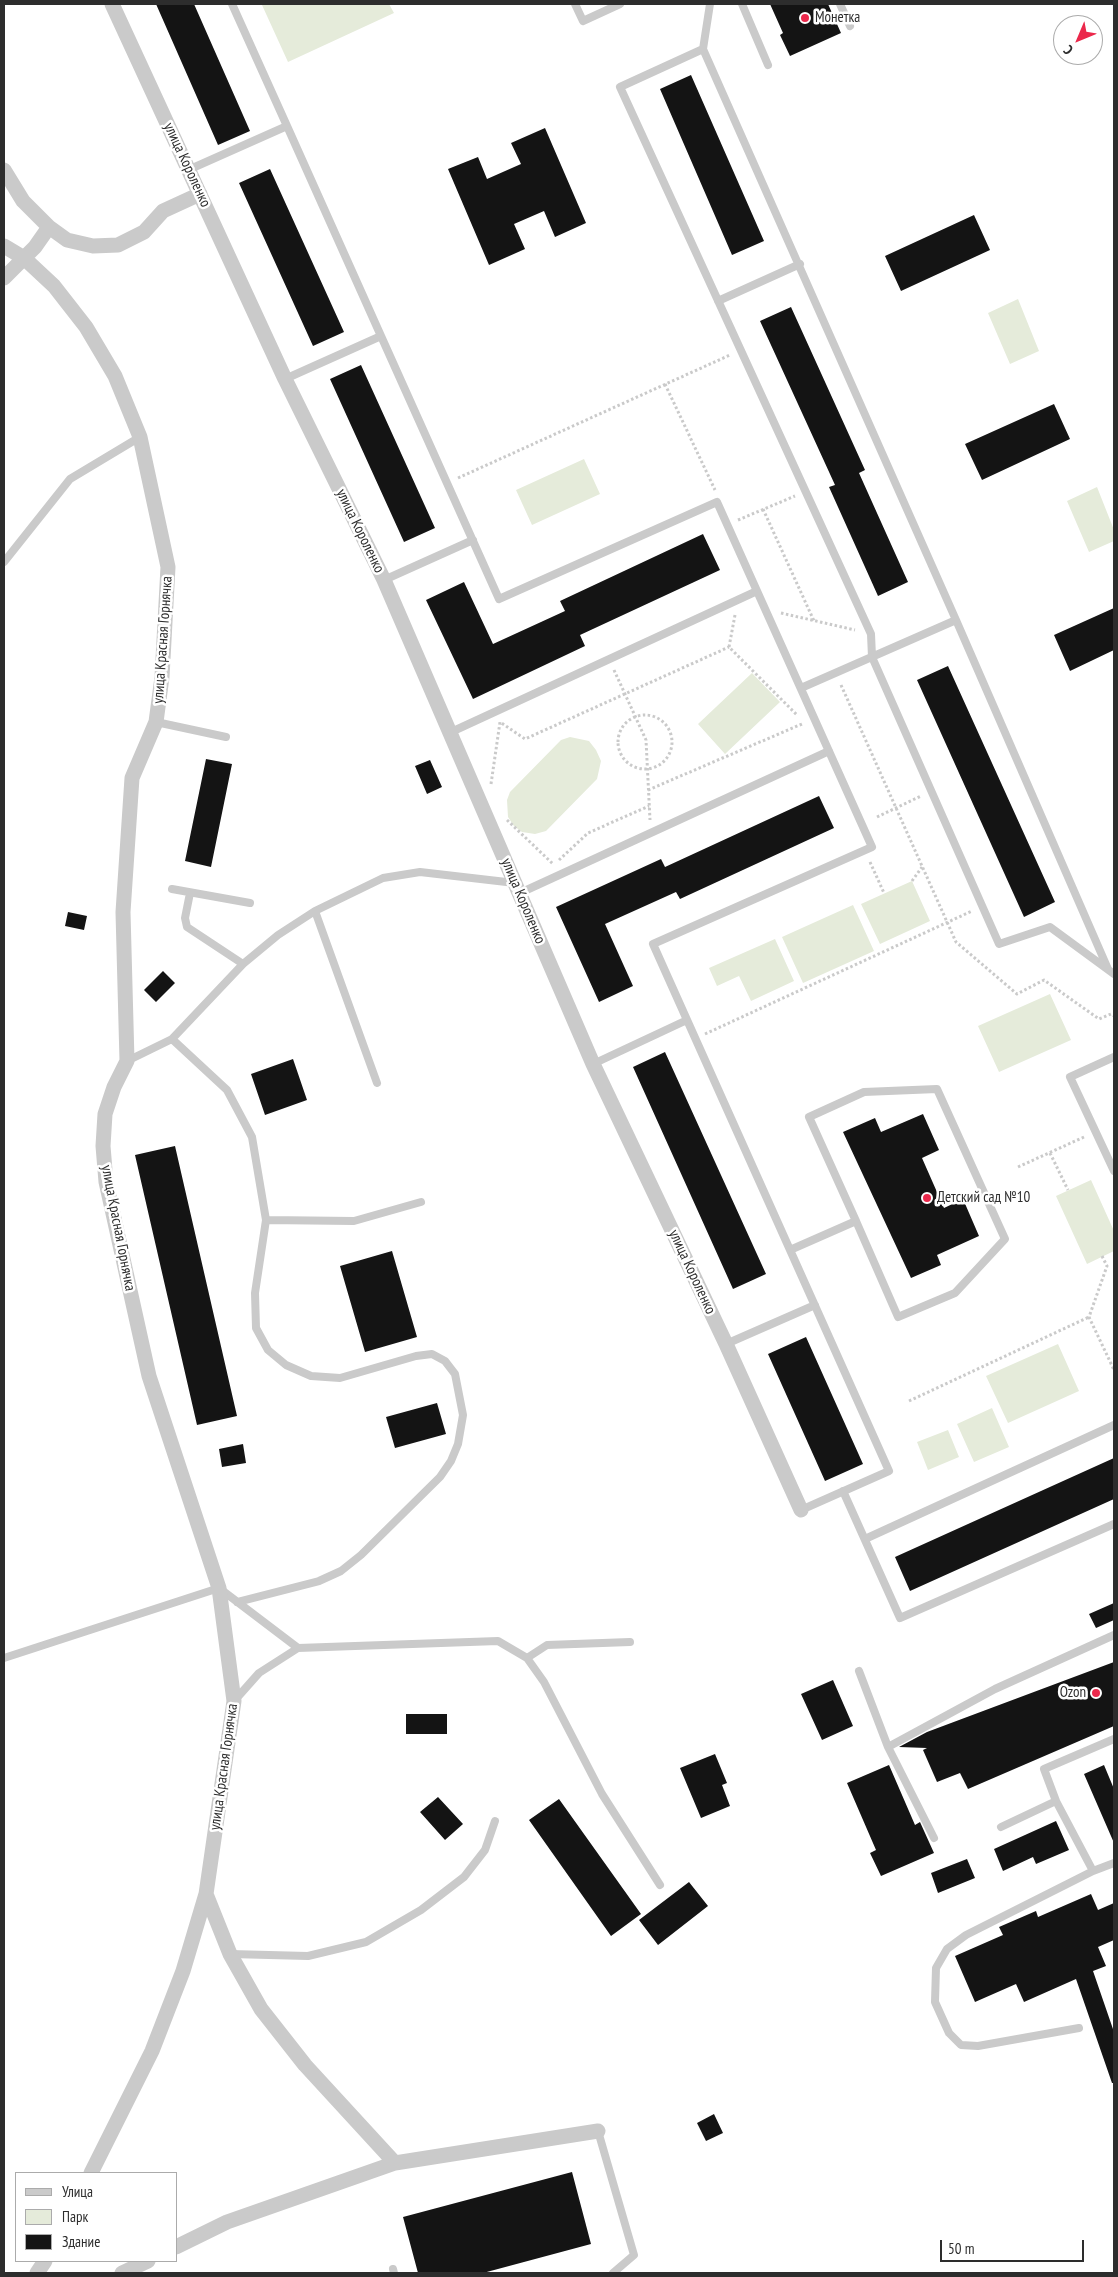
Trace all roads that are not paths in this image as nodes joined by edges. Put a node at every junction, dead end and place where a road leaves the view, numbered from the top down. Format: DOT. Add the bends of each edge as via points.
graph roads {
  1 [pos="112,4"];
  2 [pos="232,4"];
  3 [pos="575,4"];
  4 [pos="620,4"];
  5 [pos="710,4"];
  6 [pos="742,4"];
  7 [pos="840,4"];
  8 [pos="850,26"];
  9 [pos="703,49"];
  10 [pos="768,65"];
  11 [pos="287,126"];
  12 [pos="4,170"];
  13 [pos="188,170"];
  14 [pos="200,194"];
  15 [pos="49,228"];
  16 [pos="4,246"];
  17 [pos="24,258"];
  18 [pos="800,264"];
  19 [pos="4,278"];
  20 [pos="718,301"];
  21 [pos="381,336"];
  22 [pos="285,379"];
  23 [pos="140,437"];
  24 [pos="472,540"];
  25 [pos="4,562"];
  26 [pos="384,580"];
  27 [pos="757,591"];
  28 [pos="956,620"];
  29 [pos="872,657"];
  30 [pos="801,688"];
  31 [pos="156,722"];
  32 [pos="450,732"];
  33 [pos="226,737"];
  34 [pos="829,751"];
  35 [pos="517,888"];
  36 [pos="172,889"];
  37 [pos="190,893"];
  38 [pos="250,903"];
  39 [pos="315,911"];
  40 [pos="243,964"];
  41 [pos="1112,972"];
  42 [pos="686,1020"];
  43 [pos="172,1039"];
  44 [pos="1114,1057"];
  45 [pos="126,1061"];
  46 [pos="593,1064"];
  47 [pos="377,1083"];
  48 [pos="1114,1171"];
  49 [pos="422,1202"];
  50 [pos="266,1220"];
  51 [pos="856,1221"];
  52 [pos="790,1250"];
  53 [pos="815,1305"];
  54 [pos="726,1344"];
  55 [pos="1114,1425"];
  56 [pos="843,1491"];
  57 [pos="801,1510"];
  58 [pos="1114,1524"];
  59 [pos="865,1539"];
  60 [pos="219,1588"];
  61 [pos="237,1602"];
  62 [pos="1114,1635"];
  63 [pos="630,1642"];
  64 [pos="298,1648"];
  65 [pos="4,1658"];
  66 [pos="527,1658"];
  67 [pos="859,1671"];
  68 [pos="234,1701"];
  69 [pos="1114,1739"];
  70 [pos="888,1747"];
  71 [pos="1056,1801"];
  72 [pos="494,1820"];
  73 [pos="1001,1827"];
  74 [pos="934,1838"];
  75 [pos="1114,1863"];
  76 [pos="1093,1871"];
  77 [pos="660,1885"];
  78 [pos="206,1894"];
  79 [pos="230,1954"];
  80 [pos="1079,2028"];
  81 [pos="598,2131"];
  82 [pos="395,2163"];
  83 [pos="92,2172"];
  84 [pos="178,2246"];
  85 [pos="44,2262"];
  86 [pos="146,2262"];
  87 [pos="38,2273"];
  88 [pos="122,2273"];
  89 [pos="614,2273"];
  1 -- 13 [label="street, улица Короленко"];
  2 -- 11 [label="lane"];
  3 -- 4 [label="lane" via="583,21"];
  5 -- 9 [label="lane"];
  6 -- 10 [label="lane"];
  7 -- 8 [label="lane"];
  9 -- 18 [label="lane"];
  9 -- 20 [label="lane" via="620,86"];
  11 -- 13 [label="lane"];
  11 -- 21 [label="lane"];
  12 -- 15 [label="street" via="23,201"];
  13 -- 14 [label="street, улица Короленко"];
  14 -- 15 [label="street" via="163,211 144,232 118,245 93,246 67,240"];
  14 -- 22 [label="street, улица Короленко"];
  15 -- 17 [label="street"];
  16 -- 17 [label="street, улица Красная Горнячка"];
  17 -- 19 [label="street"];
  17 -- 23 [label="street, улица Красная Горнячка" via="54,286 86,327 115,376"];
  18 -- 20 [label="lane"];
  18 -- 28 [label="lane"];
  20 -- 29 [label="lane" via="871,634"];
  21 -- 22 [label="lane"];
  21 -- 24 [label="lane"];
  22 -- 26 [label="street, улица Короленко"];
  23 -- 25 [label="lane" via="70,479"];
  23 -- 31 [label="street, улица Красная Горнячка" via="168,567 162,677"];
  24 -- 26 [label="lane"];
  24 -- 27 [label="lane" via="499,599 717,502"];
  26 -- 32 [label="street, улица Короленко"];
  27 -- 30 [label="lane"];
  27 -- 32 [label="lane"];
  28 -- 29 [label="lane"];
  28 -- 41 [label="lane"];
  29 -- 30 [label="lane"];
  29 -- 41 [label="lane" via="999,944 1050,927"];
  30 -- 34 [label="lane"];
  31 -- 33 [label="lane"];
  31 -- 45 [label="street, улица Красная Горнячка" via="132,778 123,912"];
  32 -- 35 [label="street, улица Короленко"];
  34 -- 35 [label="lane" via="651,832"];
  34 -- 42 [label="lane" via="872,847 653,944"];
  35 -- 39 [label="lane" via="420,872 383,878"];
  35 -- 46 [label="street, улица Короленко"];
  36 -- 37 [label="lane"];
  37 -- 38 [label="lane"];
  37 -- 40 [label="lane" via="185,918 187,927"];
  39 -- 40 [label="lane" via="278,935"];
  39 -- 47 [label="lane"];
  40 -- 43 [label="lane"];
  42 -- 46 [label="lane"];
  42 -- 52 [label="lane"];
  43 -- 45 [label="lane"];
  43 -- 50 [label="lane" via="227,1090 252,1136"];
  44 -- 48 [label="lane" via="1070,1077"];
  45 -- 60 [label="street, улица Красная Горнячка" via="105,1114 106,1182 149,1376"];
  46 -- 54 [label="street, улица Короленко"];
  49 -- 50 [label="lane" via="354,1221"];
  50 -- 61 [label="lane" via="255,1293 256,1328 268,1350 286,1365 311,1376 340,1378 432,1354 445,1361 455,1374 463,1415 454,1452 440,1477 361,1555 340,1571 319,1581"];
  51 -- 51 [label="lane" via="898,1317 955,1293 1005,1239 938,1089 864,1092 809,1117"];
  51 -- 52 [label="lane"];
  52 -- 53 [label="lane"];
  53 -- 54 [label="lane"];
  53 -- 56 [label="lane" via="889,1470"];
  54 -- 57 [label="street, улица Короленко"];
  55 -- 59 [label="lane"];
  56 -- 57 [label="lane"];
  56 -- 59 [label="lane"];
  58 -- 59 [label="lane" via="900,1618"];
  60 -- 61 [label="lane"];
  60 -- 65 [label="lane"];
  60 -- 68 [label="street, улица Красная Горнячка"];
  61 -- 64 [label="lane"];
  62 -- 70 [label="lane" via="994,1689"];
  63 -- 66 [label="lane" via="547,1645"];
  64 -- 66 [label="lane" via="498,1642"];
  64 -- 68 [label="lane" via="260,1673"];
  66 -- 77 [label="lane" via="544,1682 602,1794"];
  67 -- 70 [label="lane"];
  68 -- 78 [label="street, улица Красная Горнячка"];
  69 -- 71 [label="lane" via="1044,1769"];
  70 -- 74 [label="lane"];
  71 -- 73 [label="lane"];
  71 -- 76 [label="lane"];
  72 -- 79 [label="lane" via="484,1850 464,1877 421,1910 366,1942 308,1956"];
  75 -- 76 [label="lane"];
  76 -- 80 [label="lane" via="966,1935 946,1949 936,1968 935,2002 949,2033 961,2045 978,2046"];
  78 -- 79 [label="street"];
  78 -- 83 [label="street, улица Красная Горнячка" via="183,1971 152,2051"];
  79 -- 82 [label="street" via="261,2009 305,2064"];
  81 -- 82 [label="street"];
  81 -- 89 [label="lane" via="634,2255"];
  82 -- 84 [label="street" via="227,2222"];
  85 -- 87 [label="street"];
  86 -- 88 [label="street"];
}
